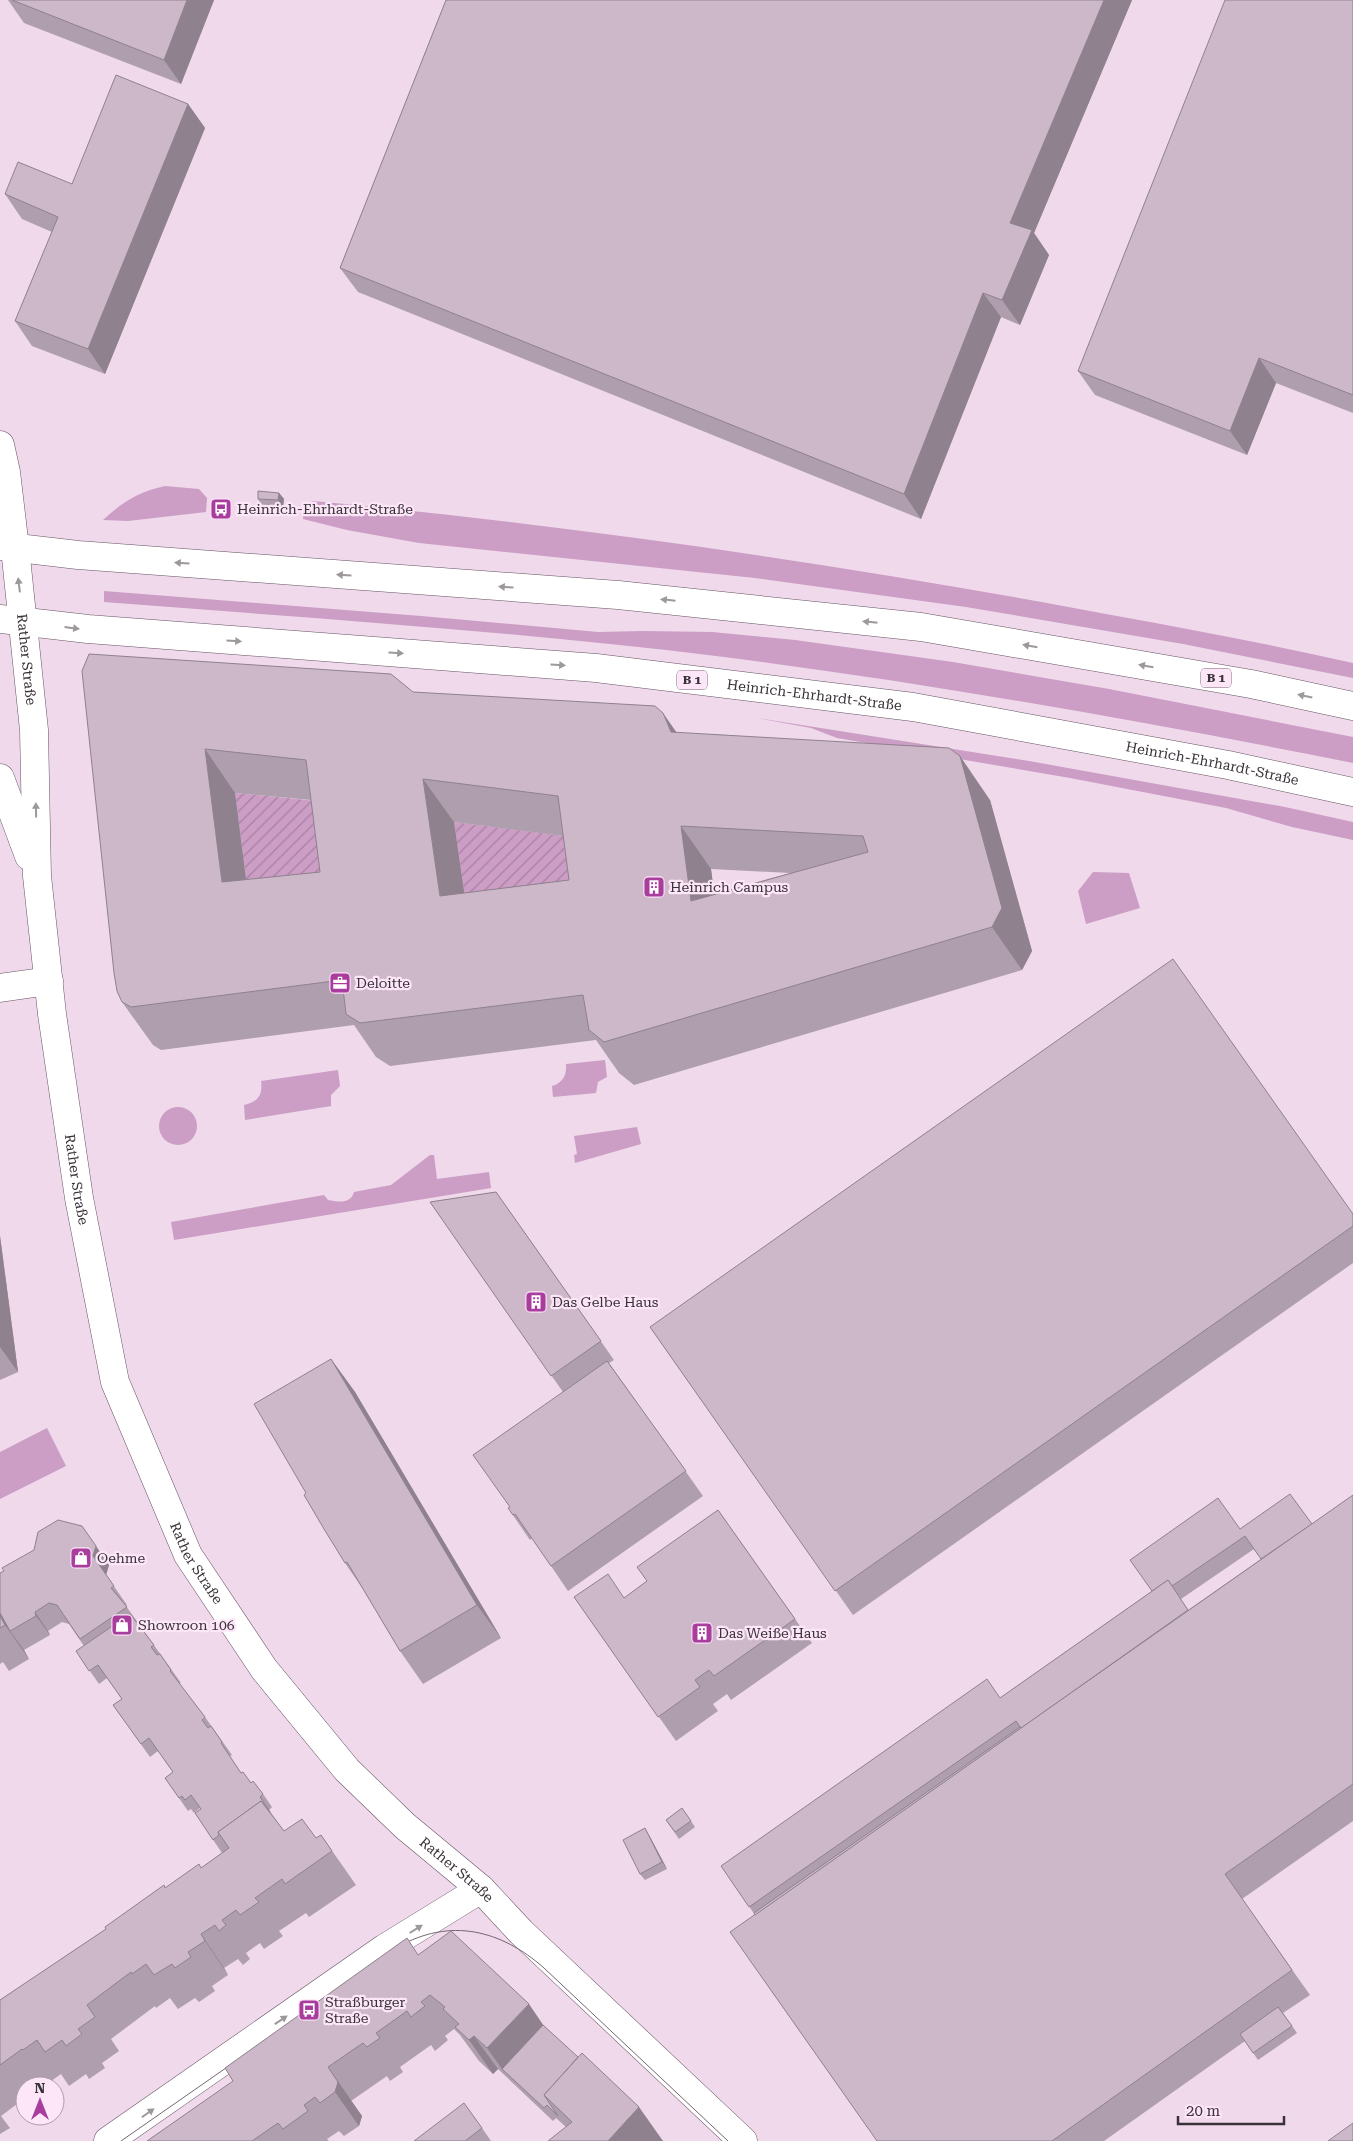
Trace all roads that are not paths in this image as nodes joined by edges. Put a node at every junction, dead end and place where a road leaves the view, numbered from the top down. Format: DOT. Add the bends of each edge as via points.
graph roads {
  1 [pos="0,446"];
  2 [pos="7,547"];
  3 [pos="12,620"];
  4 [pos="1353,706"];
  5 [pos="0,778"];
  6 [pos="1353,792"];
  7 [pos="36,876"];
  8 [pos="49,982"];
  9 [pos="0,988"];
  10 [pos="481,1889"];
  11 [pos="108,2141"];
  12 [pos="743,2141"];
  1 -- 2 [label="main road, Rather Straße" via="6,472"];
  3 -- 2 [label="main road, Rather Straße, one-way"];
  4 -- 2 [label="main road, B 1, one-way" via="1241,682 920,627 618,595"];
  3 -- 6 [label="main road, Heinrich-Ehrhardt-Straße / B 1, one-way" via="88,630 596,668 913,707 1228,765"];
  7 -- 3 [label="main road, Rather Straße, one-way" via="34,730"];
  5 -- 7 [label="main road, Rather Straße"];
  7 -- 8 [label="main road, Rather Straße"];
  8 -- 9 [label="main road"];
  8 -- 10 [label="main road, Rather Straße" via="79,1198 115,1382 188,1555 264,1669 347,1770 405,1826"];
  11 -- 10 [label="main road, one-way" via="385,1948"];
  10 -- 12 [label="main road, Rather Straße" via="528,1939"];
}
